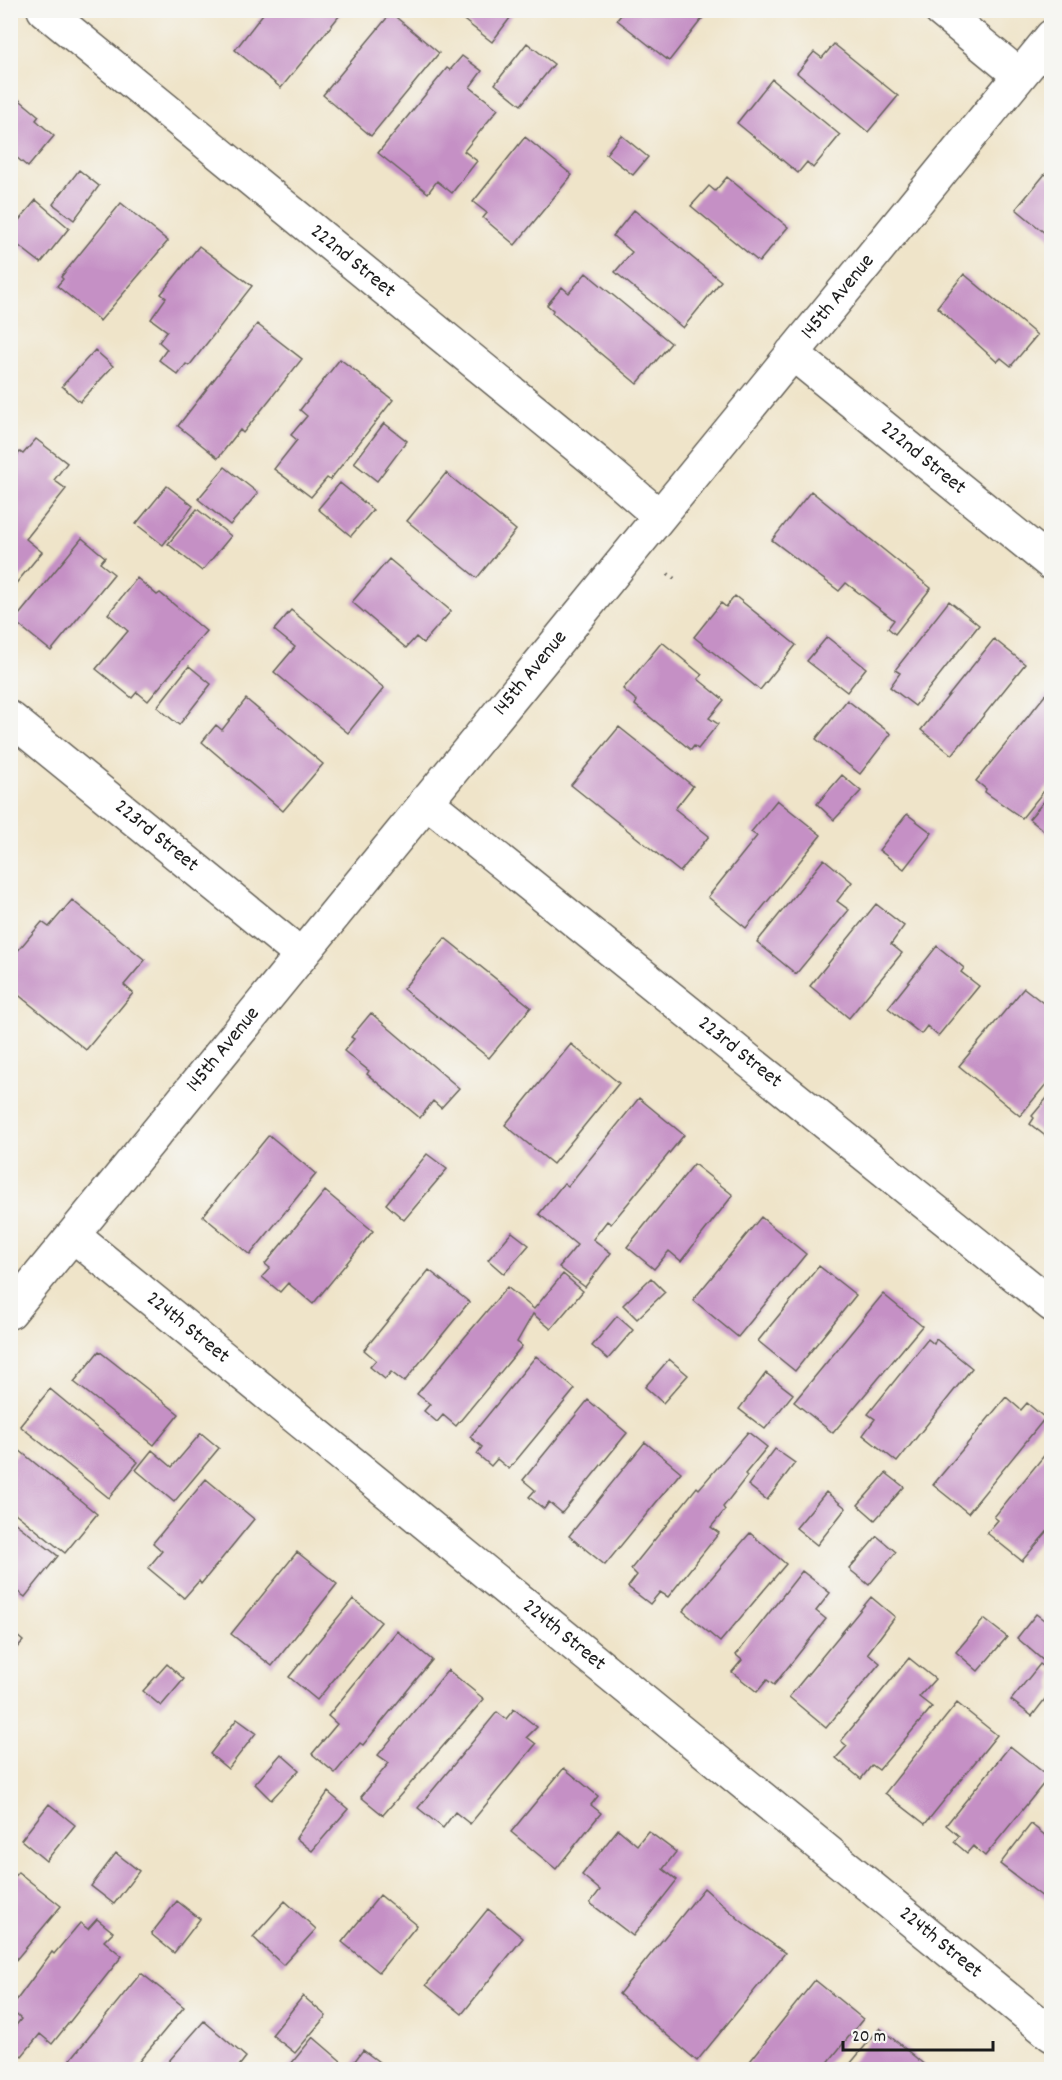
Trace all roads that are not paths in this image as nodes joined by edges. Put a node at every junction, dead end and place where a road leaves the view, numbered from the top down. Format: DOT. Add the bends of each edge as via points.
graph roads {
  1 [pos="44,10"];
  2 [pos="940,10"];
  3 [pos="1052,36"];
  4 [pos="1019,75"];
  5 [pos="792,353"];
  6 [pos="658,515"];
  7 [pos="1052,564"];
  8 [pos="10,718"];
  9 [pos="426,801"];
  10 [pos="301,955"];
  11 [pos="74,1236"];
  12 [pos="1052,1305"];
  13 [pos="10,1312"];
  14 [pos="1052,2036"];
  1 -- 6 [label="street, 222nd Street"];
  2 -- 4 [label="street"];
  3 -- 4 [label="street, 145th Avenue"];
  4 -- 5 [label="street, 145th Avenue"];
  5 -- 6 [label="street, 145th Avenue"];
  5 -- 7 [label="street, 222nd Street"];
  6 -- 9 [label="street, 145th Avenue"];
  8 -- 10 [label="street, 223rd Street"];
  9 -- 10 [label="street, 145th Avenue"];
  9 -- 12 [label="street, 223rd Street"];
  10 -- 11 [label="street, 145th Avenue"];
  11 -- 13 [label="street, 145th Avenue"];
  11 -- 14 [label="street, 224th Street"];
}
